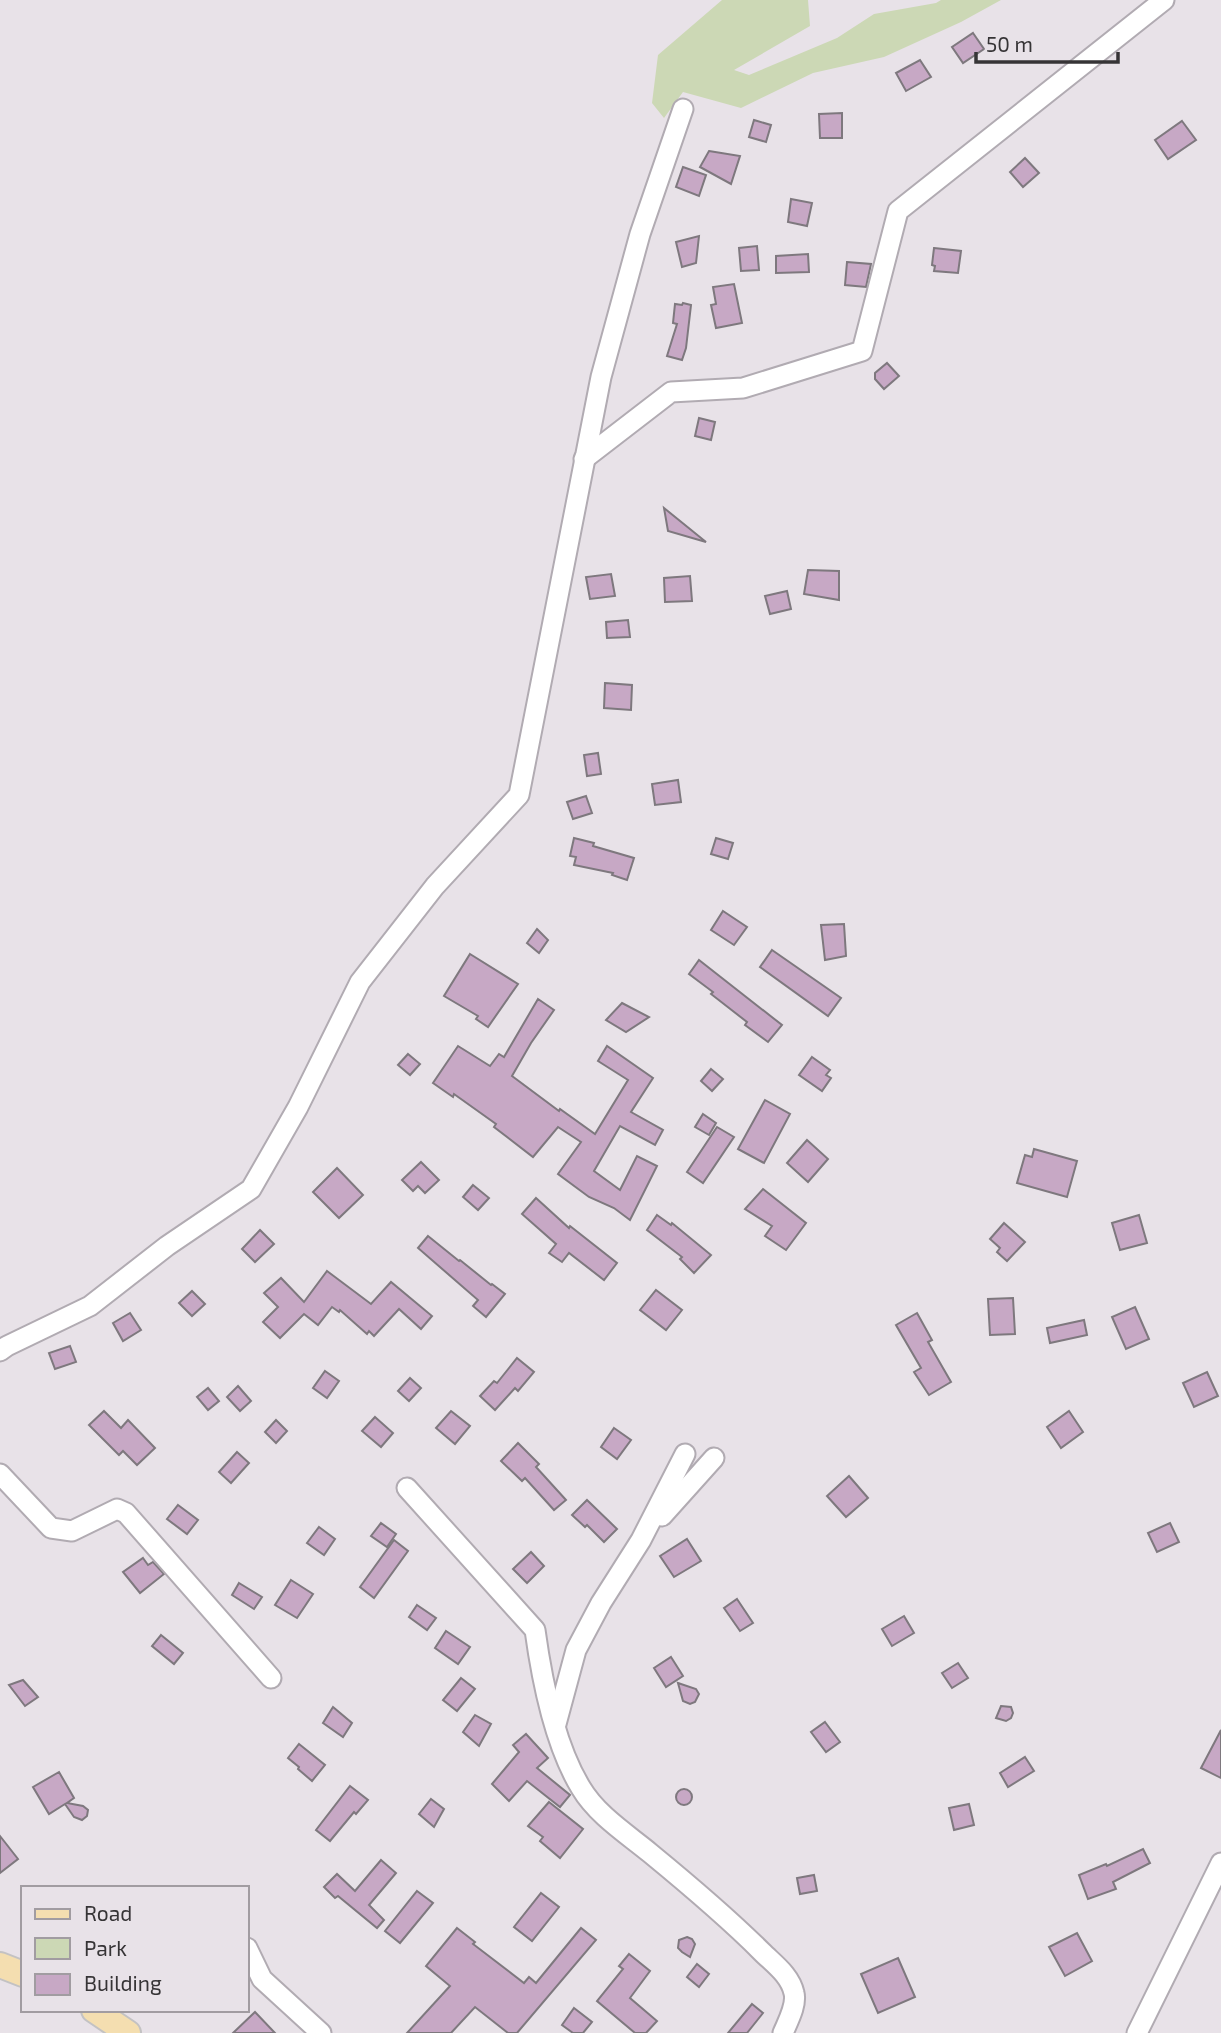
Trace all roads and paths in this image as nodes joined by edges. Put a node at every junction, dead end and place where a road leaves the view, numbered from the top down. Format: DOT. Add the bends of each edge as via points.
graph roads {
  1 [pos="1164,0"];
  2 [pos="683,109"];
  3 [pos="584,459"];
  4 [pos="0,1351"];
  5 [pos="685,1454"];
  6 [pos="714,1458"];
  7 [pos="0,1474"];
  8 [pos="407,1488"];
  9 [pos="640,1540"];
  10 [pos="271,1678"];
  11 [pos="556,1725"];
  12 [pos="1221,1863"];
  13 [pos="248,1950"];
  14 [pos="0,1965"];
  15 [pos="21,1973"];
  16 [pos="97,2012"];
  17 [pos="128,2033"];
  18 [pos="321,2033"];
  19 [pos="783,2033"];
  20 [pos="1137,2033"];
  1 -- 3 [label="street" via="898,211 862,351 743,388 671,391"];
  2 -- 3 [label="street" via="640,233"];
  3 -- 4 [label="street" via="519,795 435,886 360,982 299,1107 251,1189 167,1246 90,1307"];
  5 -- 9 [label="street"];
  6 -- 9 [label="street"];
  7 -- 10 [label="street" via="51,1528 72,1531 117,1509 126,1513"];
  8 -- 11 [label="street" via="535,1630"];
  9 -- 11 [label="street" via="576,1650"];
  11 -- 19 [label="street" via="566,1759 594,1805 698,1892 789,1978 795,1995"];
  12 -- 20 [label="street"];
  13 -- 18 [label="street" via="262,1979"];
  14 -- 15 [label="main road"];
  16 -- 17 [label="main road"];
}
